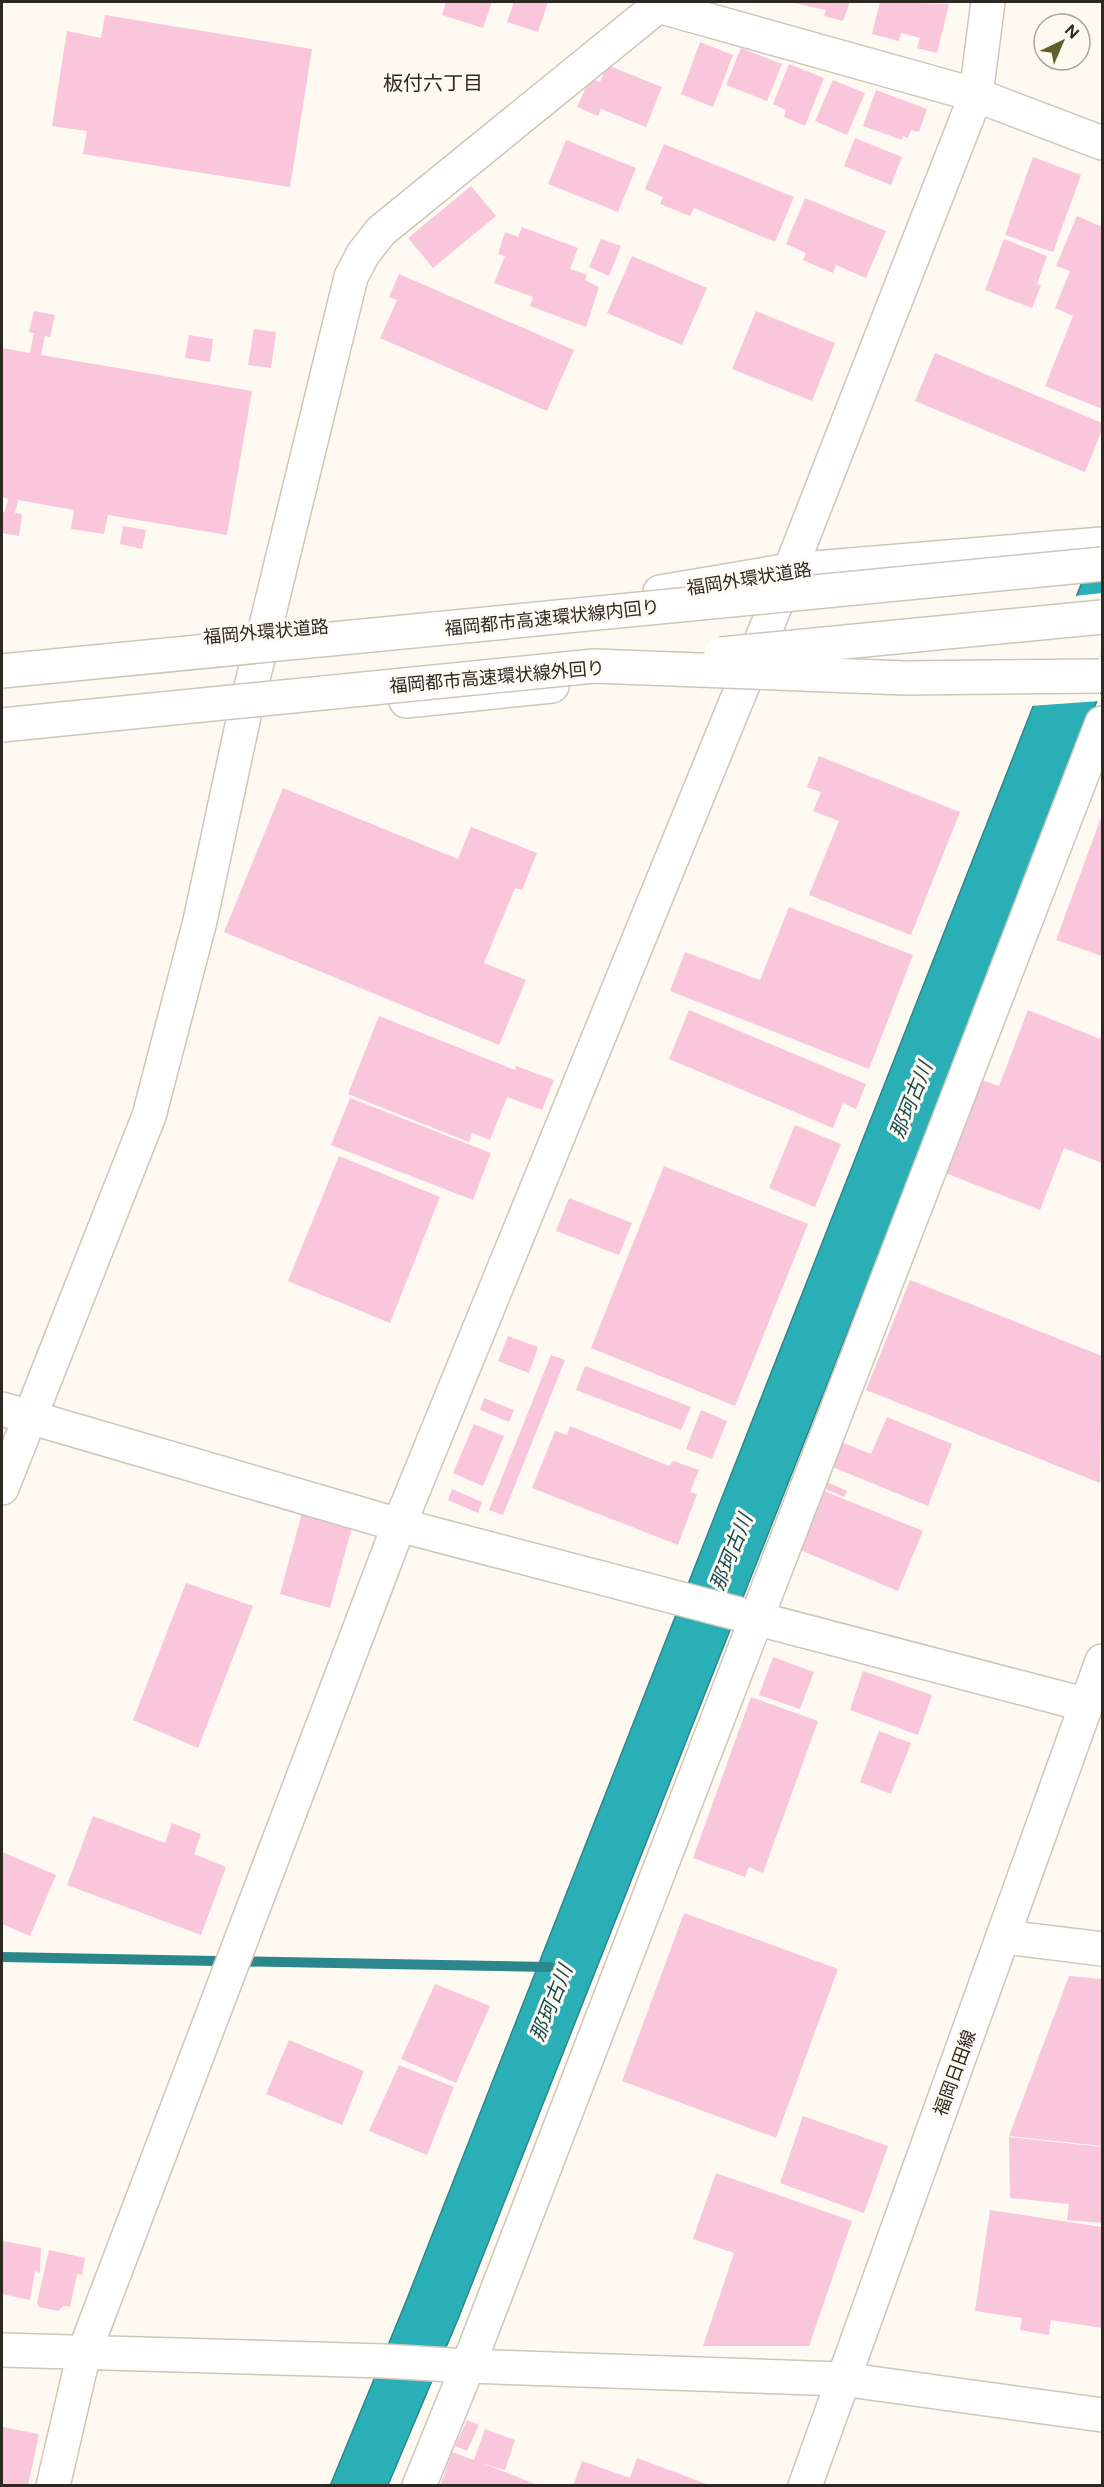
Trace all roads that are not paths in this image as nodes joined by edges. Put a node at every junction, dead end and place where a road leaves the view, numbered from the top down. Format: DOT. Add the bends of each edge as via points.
graph roads {
  1 [pos="988,2"];
  2 [pos="976,95"];
  3 [pos="1102,143"];
  4 [pos="1102,544"];
  5 [pos="1102,564"];
  6 [pos="790,570"];
  7 [pos="1102,617"];
  8 [pos="1102,625"];
  9 [pos="265,632"];
  10 [pos="2,658"];
  11 [pos="754,661"];
  12 [pos="594,666"];
  13 [pos="2,671"];
  14 [pos="1101,676"];
  15 [pos="244,716"];
  16 [pos="1102,723"];
  17 [pos="2,725"];
  18 [pos="2,742"];
  19 [pos="15,1413"];
  20 [pos="2,1488"];
  21 [pos="399,1525"];
  22 [pos="757,1618"];
  23 [pos="1102,1661"];
  24 [pos="1087,1705"];
  25 [pos="1005,1937"];
  26 [pos="1102,1949"];
  27 [pos="2,2350"];
  28 [pos="84,2353"];
  29 [pos="468,2366"];
  30 [pos="843,2379"];
  31 [pos="1102,2415"];
  32 [pos="53,2486"];
  33 [pos="419,2486"];
  34 [pos="806,2486"];
  1 -- 2 [label="main road"];
  2 -- 3 [label="main road"];
  2 -- 6 [label="main road"];
  2 -- 9 [label="main road" via="658,6 381,231 363,254 351,277"];
  4 -- 6 [label="main road, 福岡外環状道路"];
  5 -- 13 [label="main road, 福岡都市高速環状線内回り, bridge"];
  6 -- 9 [label="main road, 福岡外環状道路" via="692,588 499,611"];
  6 -- 11 [label="main road"];
  7 -- 12 [label="main road, bridge"];
  8 -- 11 [label="main road"];
  9 -- 10 [label="main road, 福岡外環状道路"];
  9 -- 15 [label="main road"];
  11 -- 15 [label="main road" via="492,693"];
  11 -- 21 [label="main road"];
  12 -- 14 [label="main road, 福岡都市高速環状線外回り, bridge" via="905,678"];
  12 -- 17 [label="main road, 福岡都市高速環状線外回り, bridge"];
  15 -- 18 [label="main road"];
  15 -- 19 [label="main road" via="200,921 149,1116"];
  16 -- 22 [label="main road"];
  19 -- 20 [label="main road"];
  19 -- 21 [label="main road"];
  21 -- 22 [label="main road"];
  21 -- 28 [label="main road"];
  22 -- 24 [label="main road"];
  22 -- 29 [label="main road"];
  23 -- 24 [label="main road, 福岡日田線"];
  24 -- 25 [label="main road, 福岡日田線"];
  25 -- 26 [label="main road"];
  25 -- 30 [label="main road, 福岡日田線"];
  27 -- 28 [label="main road"];
  28 -- 29 [label="main road"];
  28 -- 32 [label="main road"];
  29 -- 30 [label="main road"];
  29 -- 33 [label="main road"];
  30 -- 31 [label="main road"];
  30 -- 34 [label="main road, 福岡日田線"];
}
